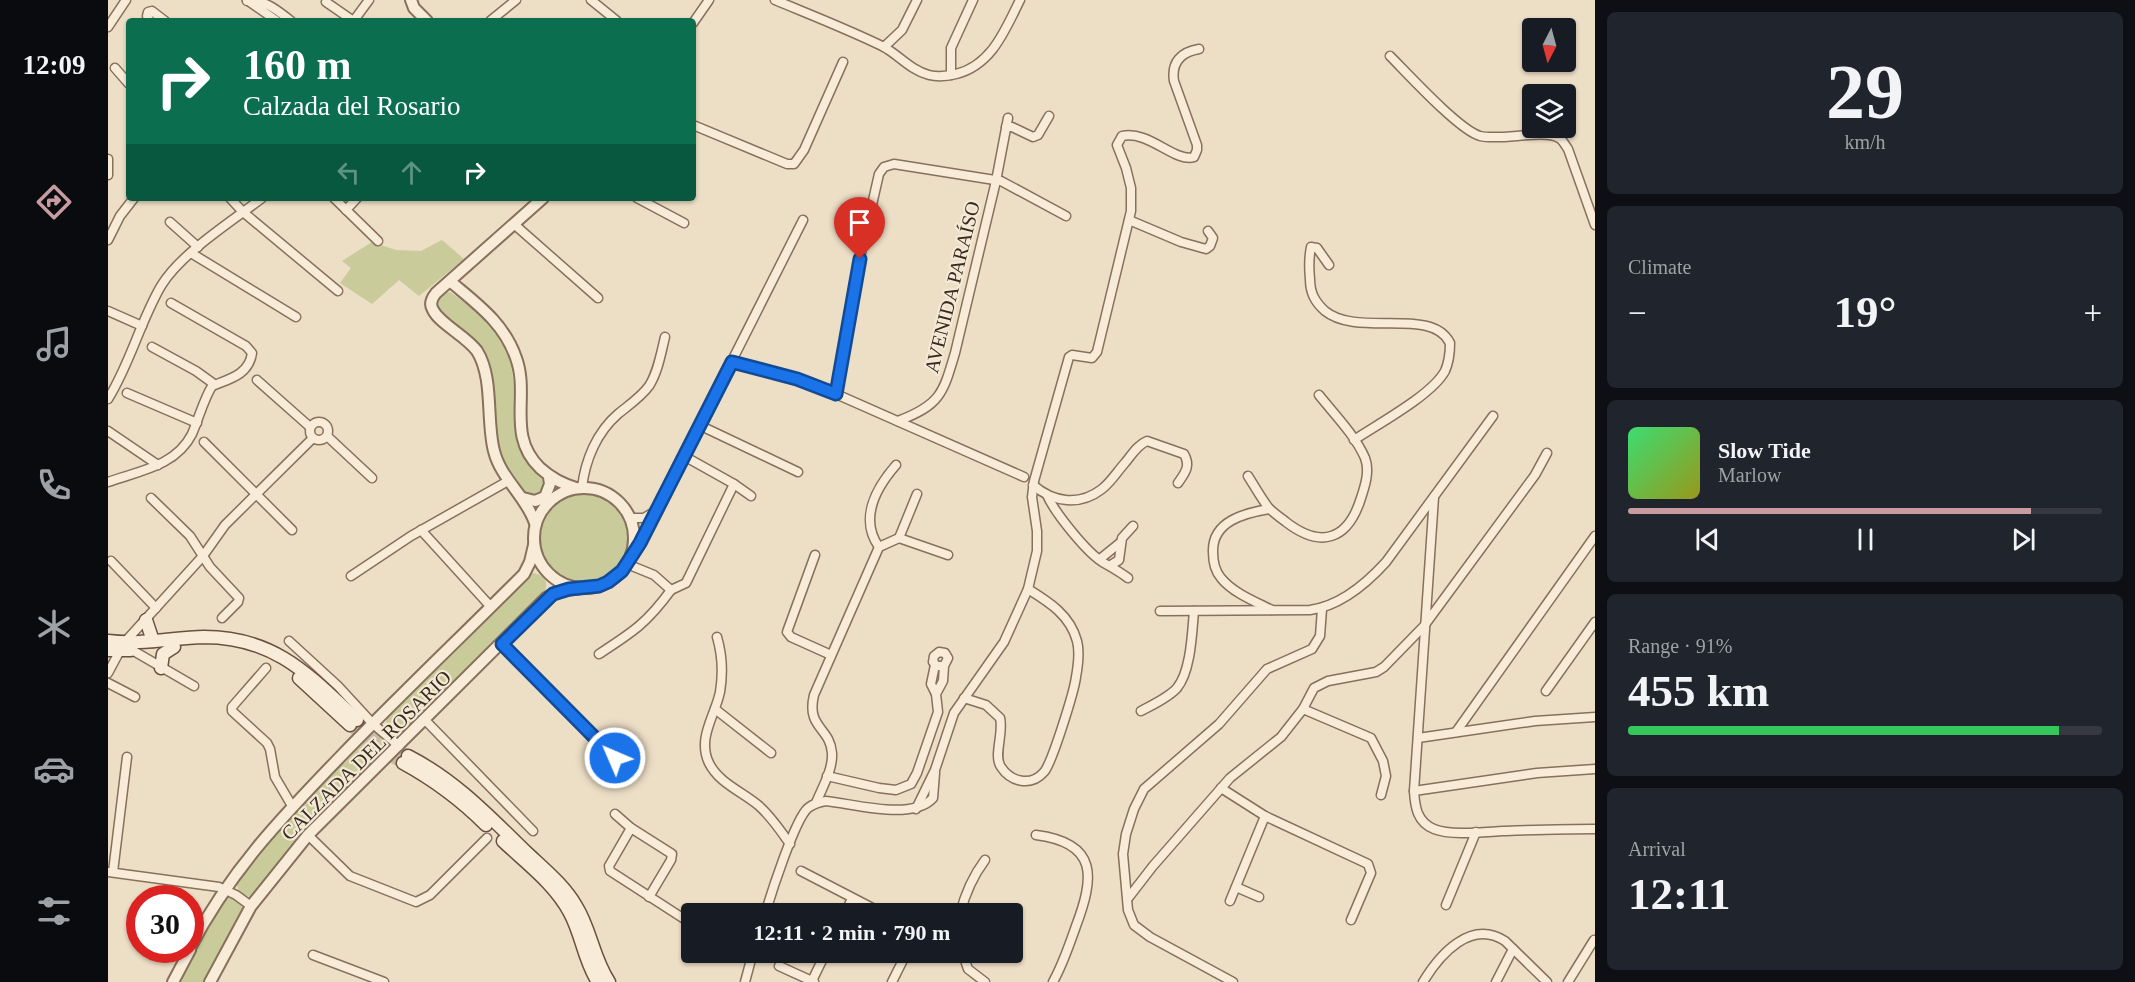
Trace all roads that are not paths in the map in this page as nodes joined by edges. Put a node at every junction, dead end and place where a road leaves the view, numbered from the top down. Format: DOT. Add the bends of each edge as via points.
graph roads {
  1 [pos="126,0"];
  2 [pos="247,0"];
  3 [pos="369,0"];
  4 [pos="411,0"];
  5 [pos="516,0"];
  6 [pos="591,0"];
  7 [pos="709,0"];
  8 [pos="776,0"];
  9 [pos="917,0"];
  10 [pos="973,0"];
  11 [pos="1020,0"];
  12 [pos="326,2"];
  13 [pos="262,3"];
  14 [pos="149,18"];
  15 [pos="161,18"];
  16 [pos="274,18"];
  17 [pos="286,18"];
  18 [pos="349,18"];
  19 [pos="356,18"];
  20 [pos="424,18"];
  21 [pos="494,18"];
  22 [pos="612,18"];
  23 [pos="696,19"];
  24 [pos="108,27"];
  25 [pos="884,47"];
  26 [pos="1199,49"];
  27 [pos="1390,56"];
  28 [pos="843,63"];
  29 [pos="115,68"];
  30 [pos="951,75"];
  31 [pos="126,81"];
  32 [pos="1049,116"];
  33 [pos="1008,118"];
  34 [pos="696,126"];
  35 [pos="1006,128"];
  36 [pos="108,159"];
  37 [pos="108,174"];
  38 [pos="996,181"];
  39 [pos="132,201"];
  40 [pos="233,201"];
  41 [pos="258,201"];
  42 [pos="337,201"];
  43 [pos="354,201"];
  44 [pos="540,201"];
  45 [pos="643,201"];
  46 [pos="346,210"];
  47 [pos="243,212"];
  48 [pos="1066,216"];
  49 [pos="803,220"];
  50 [pos="1129,220"];
  51 [pos="170,222"];
  52 [pos="684,223"];
  53 [pos="514,225"];
  54 [pos="1595,225"];
  55 [pos="1208,231"];
  56 [pos="108,240"];
  57 [pos="378,241"];
  58 [pos="195,250"];
  59 [pos="1329,265"];
  60 [pos="451,282"];
  61 [pos="338,291"];
  62 [pos="598,298"];
  63 [pos="171,303"];
  64 [pos="108,311"];
  65 [pos="296,317"];
  66 [pos="142,326"];
  67 [pos="665,337"];
  68 [pos="152,347"];
  69 [pos="732,362"];
  70 [pos="256,380"];
  71 [pos="214,384"];
  72 [pos="127,393"];
  73 [pos="836,394"];
  74 [pos="1319,395"];
  75 [pos="108,399"];
  76 [pos="1493,416"];
  77 [pos="898,421"];
  78 [pos="197,423"];
  79 [pos="699,425"];
  80 [pos="310,427"];
  81 [pos="108,431"];
  82 [pos="327,436"];
  83 [pos="313,438"];
  84 [pos="1354,440"];
  85 [pos="204,442"];
  86 [pos="1547,453"];
  87 [pos="684,456"];
  88 [pos="158,465"];
  89 [pos="896,465"];
  90 [pos="798,472"];
  91 [pos="1248,476"];
  92 [pos="549,477"];
  93 [pos="1024,477"];
  94 [pos="372,478"];
  95 [pos="508,481"];
  96 [pos="108,482"];
  97 [pos="1034,483"];
  98 [pos="1178,483"];
  99 [pos="734,484"];
  100 [pos="580,488"];
  101 [pos="255,493"];
  102 [pos="916,494"];
  103 [pos="1047,495"];
  104 [pos="751,496"];
  105 [pos="1434,497"];
  106 [pos="151,498"];
  107 [pos="522,498"];
  108 [pos="1269,509"];
  109 [pos="657,510"];
  110 [pos="629,518"];
  111 [pos="535,523"];
  112 [pos="1132,526"];
  113 [pos="292,530"];
  114 [pos="421,530"];
  115 [pos="899,538"];
  116 [pos="1594,539"];
  117 [pos="1121,542"];
  118 [pos="534,545"];
  119 [pos="879,547"];
  120 [pos="815,555"];
  121 [pos="948,555"];
  122 [pos="203,556"];
  123 [pos="1100,559"];
  124 [pos="111,561"];
  125 [pos="628,562"];
  126 [pos="1112,566"];
  127 [pos="524,574"];
  128 [pos="351,576"];
  129 [pos="1128,578"];
  130 [pos="581,588"];
  131 [pos="1028,589"];
  132 [pos="671,590"];
  133 [pos="546,598"];
  134 [pos="491,607"];
  135 [pos="156,608"];
  136 [pos="1322,609"];
  137 [pos="1160,611"];
  138 [pos="1273,611"];
  139 [pos="1194,612"];
  140 [pos="222,618"];
  141 [pos="146,620"];
  142 [pos="1595,622"];
  143 [pos="1424,626"];
  144 [pos="717,637"];
  145 [pos="108,641"];
  146 [pos="153,641"];
  147 [pos="289,641"];
  148 [pos="502,644"];
  149 [pos="174,647"];
  150 [pos="121,648"];
  151 [pos="599,654"];
  152 [pos="831,655"];
  153 [pos="940,666"];
  154 [pos="109,668"];
  155 [pos="266,668"];
  156 [pos="161,669"];
  157 [pos="108,682"];
  158 [pos="194,686"];
  159 [pos="1546,691"];
  160 [pos="135,697"];
  161 [pos="964,698"];
  162 [pos="715,709"];
  163 [pos="1303,709"];
  164 [pos="1141,711"];
  165 [pos="1595,717"];
  166 [pos="425,720"];
  167 [pos="373,723"];
  168 [pos="1456,732"];
  169 [pos="1418,738"];
  170 [pos="399,746"];
  171 [pos="771,753"];
  172 [pos="127,758"];
  173 [pos="615,758"];
  174 [pos="1595,769"];
  175 [pos="827,776"];
  176 [pos="1221,788"];
  177 [pos="1414,791"];
  178 [pos="1381,795"];
  179 [pos="816,803"];
  180 [pos="292,806"];
  181 [pos="615,814"];
  182 [pos="1265,816"];
  183 [pos="631,828"];
  184 [pos="1595,829"];
  185 [pos="533,831"];
  186 [pos="1476,832"];
  187 [pos="308,835"];
  188 [pos="1036,835"];
  189 [pos="487,838"];
  190 [pos="790,844"];
  191 [pos="985,860"];
  192 [pos="801,871"];
  193 [pos="111,872"];
  194 [pos="1236,887"];
  195 [pos="226,890"];
  196 [pos="649,897"];
  197 [pos="1129,897"];
  198 [pos="1259,897"];
  199 [pos="852,898"];
  200 [pos="1230,901"];
  201 [pos="769,903"];
  202 [pos="850,903"];
  203 [pos="862,903"];
  204 [pos="964,903"];
  205 [pos="1446,905"];
  206 [pos="251,906"];
  207 [pos="681,917"];
  208 [pos="1351,920"];
  209 [pos="204,922"];
  210 [pos="1594,940"];
  211 [pos="1513,949"];
  212 [pos="313,955"];
  213 [pos="183,963"];
  214 [pos="750,963"];
  215 [pos="821,963"];
  216 [pos="902,963"];
  217 [pos="966,963"];
  218 [pos="779,966"];
  219 [pos="1229,981"];
  220 [pos="174,982"];
  221 [pos="210,982"];
  222 [pos="384,982"];
  223 [pos="598,982"];
  224 [pos="609,982"];
  225 [pos="745,982"];
  226 [pos="813,982"];
  227 [pos="892,982"];
  228 [pos="985,982"];
  229 [pos="1053,982"];
  230 [pos="1423,982"];
  231 [pos="1496,982"];
  232 [pos="1547,982"];
  233 [pos="1568,982"];
  1 -- 24 [label="street"];
  2 -- 13 [label="street"];
  3 -- 19 [label="street"];
  4 -- 20 [label="street"];
  5 -- 21 [label="street"];
  6 -- 22 [label="street"];
  7 -- 23 [label="street"];
  8 -- 25 [label="street"];
  9 -- 25 [label="street" via="902,30"];
  10 -- 30 [label="street" via="951,48"];
  11 -- 30 [label="street" via="989,54 972,69"];
  12 -- 18 [label="street"];
  13 -- 16 [label="street"];
  13 -- 17 [label="street"];
  14 -- 15 [label="street" via="147,14 152,11"];
  25 -- 30 [label="street" via="916,70 929,75"];
  26 -- 50 [label="street" via="1182,55 1173,69 1195,139 1196,155 1186,158 1139,136 1122,136 1117,145 1131,188"];
  27 -- 54 [label="street" via="1477,135 1560,138 1568,148"];
  28 -- 34 [label="street" via="801,157 794,164"];
  29 -- 31 [label="street"];
  32 -- 35 [label="street" via="1034,137"];
  33 -- 35 [label="street, AVENIDA PARAÍSO"];
  35 -- 38 [label="street, AVENIDA PARAÍSO"];
  36 -- 37 [label="street"];
  38 -- 48 [label="street"];
  38 -- 73 [label="street" via="894,164 882,169 856,275"];
  38 -- 77 [label="street, AVENIDA PARAÍSO" via="947,380 933,403"];
  39 -- 56 [label="street"];
  40 -- 47 [label="street"];
  41 -- 47 [label="street"];
  42 -- 46 [label="street"];
  43 -- 46 [label="street"];
  44 -- 53 [label="street"];
  45 -- 52 [label="street"];
  46 -- 57 [label="street"];
  47 -- 58 [label="street"];
  47 -- 61 [label="street"];
  49 -- 69 [label="street"];
  50 -- 55 [label="street" via="1206,249 1213,238"];
  50 -- 97 [label="street" via="1097,352 1092,358 1070,357"];
  51 -- 58 [label="street"];
  53 -- 60 [label="street"];
  53 -- 62 [label="street"];
  58 -- 65 [label="street"];
  58 -- 66 [label="street" via="165,281"];
  59 -- 84 [label="street" via="1317,248 1311,247 1312,294 1330,315 1358,324 1401,323 1433,328 1450,343 1445,371 1430,389"];
  60 -- 92 [label="street" via="490,315 510,343 520,375 521,436 536,464"];
  60 -- 95 [label="street" via="434,297 431,306 471,344 481,360 491,440 498,467"];
  63 -- 71 [label="street" via="252,353 249,364 239,375"];
  64 -- 66 [label="street"];
  66 -- 75 [label="street"];
  67 -- 100 [label="street" via="648,387 599,437 587,460"];
  68 -- 71 [label="street"];
  69 -- 73 [label="street"];
  69 -- 79 [label="street"];
  70 -- 80 [label="street"];
  71 -- 78 [label="street"];
  72 -- 78 [label="street"];
  73 -- 77 [label="street"];
  74 -- 84 [label="street"];
  76 -- 105 [label="street"];
  77 -- 93 [label="street"];
  78 -- 88 [label="street" via="184,447"];
  79 -- 87 [label="street"];
  79 -- 90 [label="street"];
  80 -- 82 [label="street" via="322,422 328,428"];
  80 -- 83 [label="street"];
  81 -- 88 [label="street"];
  82 -- 83 [label="street"];
  82 -- 94 [label="street"];
  83 -- 101 [label="street"];
  84 -- 108 [label="street" via="1364,457 1366,477 1359,504 1346,529 1338,535 1318,538 1292,527"];
  85 -- 101 [label="street"];
  86 -- 143 [label="street"];
  87 -- 99 [label="street"];
  87 -- 109 [label="street"];
  88 -- 96 [label="street"];
  89 -- 119 [label="street" via="882,483 871,509 871,532"];
  91 -- 108 [label="street"];
  92 -- 100 [label="street"];
  92 -- 107 [label="street" via="545,497 535,501"];
  95 -- 107 [label="street"];
  95 -- 114 [label="street"];
  97 -- 103 [label="street"];
  97 -- 131 [label="street" via="1037,552"];
  98 -- 103 [label="street" via="1187,468 1184,454 1148,441 1094,493 1072,501"];
  99 -- 104 [label="street"];
  99 -- 132 [label="street" via="686,583"];
  100 -- 110 [label="street" via="594,489 615,499"];
  100 -- 111 [label="street" via="556,496"];
  101 -- 113 [label="street"];
  101 -- 122 [label="street"];
  102 -- 115 [label="street"];
  103 -- 123 [label="street" via="1084,545"];
  105 -- 136 [label="street" via="1375,574 1357,590"];
  105 -- 143 [label="street"];
  106 -- 122 [label="street" via="190,536"];
  107 -- 111 [label="street"];
  108 -- 138 [label="street" via="1228,522 1214,538 1213,548 1216,569 1222,578"];
  109 -- 110 [label="street" via="644,518"];
  109 -- 125 [label="street"];
  110 -- 125 [label="street" via="633,541"];
  111 -- 118 [label="street, CALZADA DEL ROSARIO"];
  112 -- 117 [label="street"];
  114 -- 128 [label="street"];
  114 -- 134 [label="street"];
  115 -- 119 [label="street"];
  115 -- 121 [label="street"];
  116 -- 168 [label="street"];
  117 -- 123 [label="street"];
  117 -- 126 [label="street" via="1119,560"];
  118 -- 127 [label="street, CALZADA DEL ROSARIO"];
  118 -- 130 [label="street" via="550,574"];
  119 -- 152 [label="street"];
  120 -- 152 [label="street" via="787,632"];
  122 -- 135 [label="street"];
  122 -- 140 [label="street" via="239,598"];
  123 -- 126 [label="street"];
  124 -- 135 [label="street"];
  125 -- 130 [label="street, CALZADA DEL ROSARIO" via="608,582"];
  125 -- 132 [label="street" via="654,575"];
  126 -- 129 [label="street"];
  127 -- 133 [label="street" via="536,570 547,576 551,587"];
  127 -- 134 [label="street, CALZADA DEL ROSARIO"];
  130 -- 133 [label="street, CALZADA DEL ROSARIO" via="559,591"];
  131 -- 161 [label="street" via="1004,642"];
  131 -- 161 [label="street" via="1066,618 1078,646 1076,679 1051,757 1041,775 1023,782 1003,770 998,758 1000,718 986,705"];
  132 -- 151 [label="street" via="641,627"];
  133 -- 148 [label="street, CALZADA DEL ROSARIO"];
  134 -- 167 [label="street, CALZADA DEL ROSARIO"];
  135 -- 141 [label="street"];
  136 -- 138 [label="street"];
  136 -- 197 [label="street" via="1320,636 1312,649 1267,669 1219,724 1144,789 1124,844"];
  137 -- 139 [label="street"];
  138 -- 139 [label="street"];
  139 -- 164 [label="street" via="1182,680 1172,693"];
  141 -- 146 [label="main road"];
  141 -- 150 [label="street"];
  142 -- 159 [label="street"];
  143 -- 163 [label="street" via="1384,667 1314,688"];
  143 -- 169 [label="street"];
  144 -- 162 [label="street" via="722,678"];
  145 -- 150 [label="main road"];
  146 -- 149 [label="main road" via="221,638 267,648 322,686 353,723 276,660 245,649"];
  146 -- 150 [label="main road"];
  147 -- 167 [label="street"];
  148 -- 166 [label="street, CALZADA DEL ROSARIO"];
  148 -- 173 [label="street"];
  149 -- 150 [label="main road"];
  149 -- 156 [label="main road" via="164,654"];
  150 -- 154 [label="street"];
  150 -- 156 [label="street"];
  152 -- 175 [label="street" via="812,700 814,720 831,750"];
  153 -- 175 [label="street" via="931,684 938,712 911,784 896,789 879,788"];
  155 -- 180 [label="street" via="232,712 267,744 275,777"];
  156 -- 158 [label="street"];
  157 -- 160 [label="street"];
  161 -- 179 [label="street" via="916,808 902,811"];
  162 -- 171 [label="street"];
  162 -- 190 [label="street" via="705,737 708,762 718,776 768,815"];
  163 -- 176 [label="street" via="1281,736"];
  163 -- 178 [label="street" via="1371,738 1386,776"];
  165 -- 168 [label="street"];
  166 -- 170 [label="street, CALZADA DEL ROSARIO"];
  166 -- 185 [label="street"];
  167 -- 170 [label="street"];
  167 -- 180 [label="street, CALZADA DEL ROSARIO"];
  168 -- 169 [label="street"];
  169 -- 177 [label="street"];
  170 -- 187 [label="street, CALZADA DEL ROSARIO"];
  172 -- 193 [label="street"];
  174 -- 177 [label="street"];
  175 -- 179 [label="street"];
  176 -- 182 [label="street"];
  176 -- 197 [label="street"];
  177 -- 186 [label="street" via="1414,806 1428,826 1442,831"];
  179 -- 190 [label="street" via="805,812"];
  180 -- 195 [label="street, CALZADA DEL ROSARIO" via="259,843"];
  181 -- 183 [label="street"];
  182 -- 194 [label="street"];
  182 -- 208 [label="street" via="1368,864 1371,873"];
  183 -- 196 [label="street" via="609,868"];
  183 -- 196 [label="street" via="672,854"];
  184 -- 186 [label="street"];
  186 -- 205 [label="street"];
  187 -- 189 [label="street" via="350,876 416,902 430,895"];
  187 -- 206 [label="street, CALZADA DEL ROSARIO"];
  188 -- 229 [label="street" via="1073,845 1089,875 1085,902"];
  190 -- 201 [label="street"];
  191 -- 204 [label="street"];
  192 -- 199 [label="street"];
  193 -- 195 [label="street"];
  194 -- 198 [label="street"];
  194 -- 200 [label="street"];
  195 -- 206 [label="street"];
  195 -- 209 [label="street, CALZADA DEL ROSARIO"];
  196 -- 207 [label="street"];
  197 -- 219 [label="street" via="1130,918 1139,930"];
  199 -- 202 [label="street"];
  199 -- 203 [label="street"];
  206 -- 221 [label="street, CALZADA DEL ROSARIO"];
  210 -- 233 [label="street"];
  211 -- 230 [label="street" via="1491,933 1468,937 1440,956"];
  211 -- 231 [label="street"];
  211 -- 232 [label="street"];
  212 -- 222 [label="street"];
  213 -- 220 [label="street, CALZADA DEL ROSARIO"];
  214 -- 225 [label="street"];
  215 -- 226 [label="street"];
  216 -- 227 [label="street"];
  217 -- 228 [label="street"];
  218 -- 226 [label="street"];
  223 -- 224 [label="main road" via="570,913 552,888 455,795 406,760 425,765 456,786 561,885 578,908 597,962"];
}
